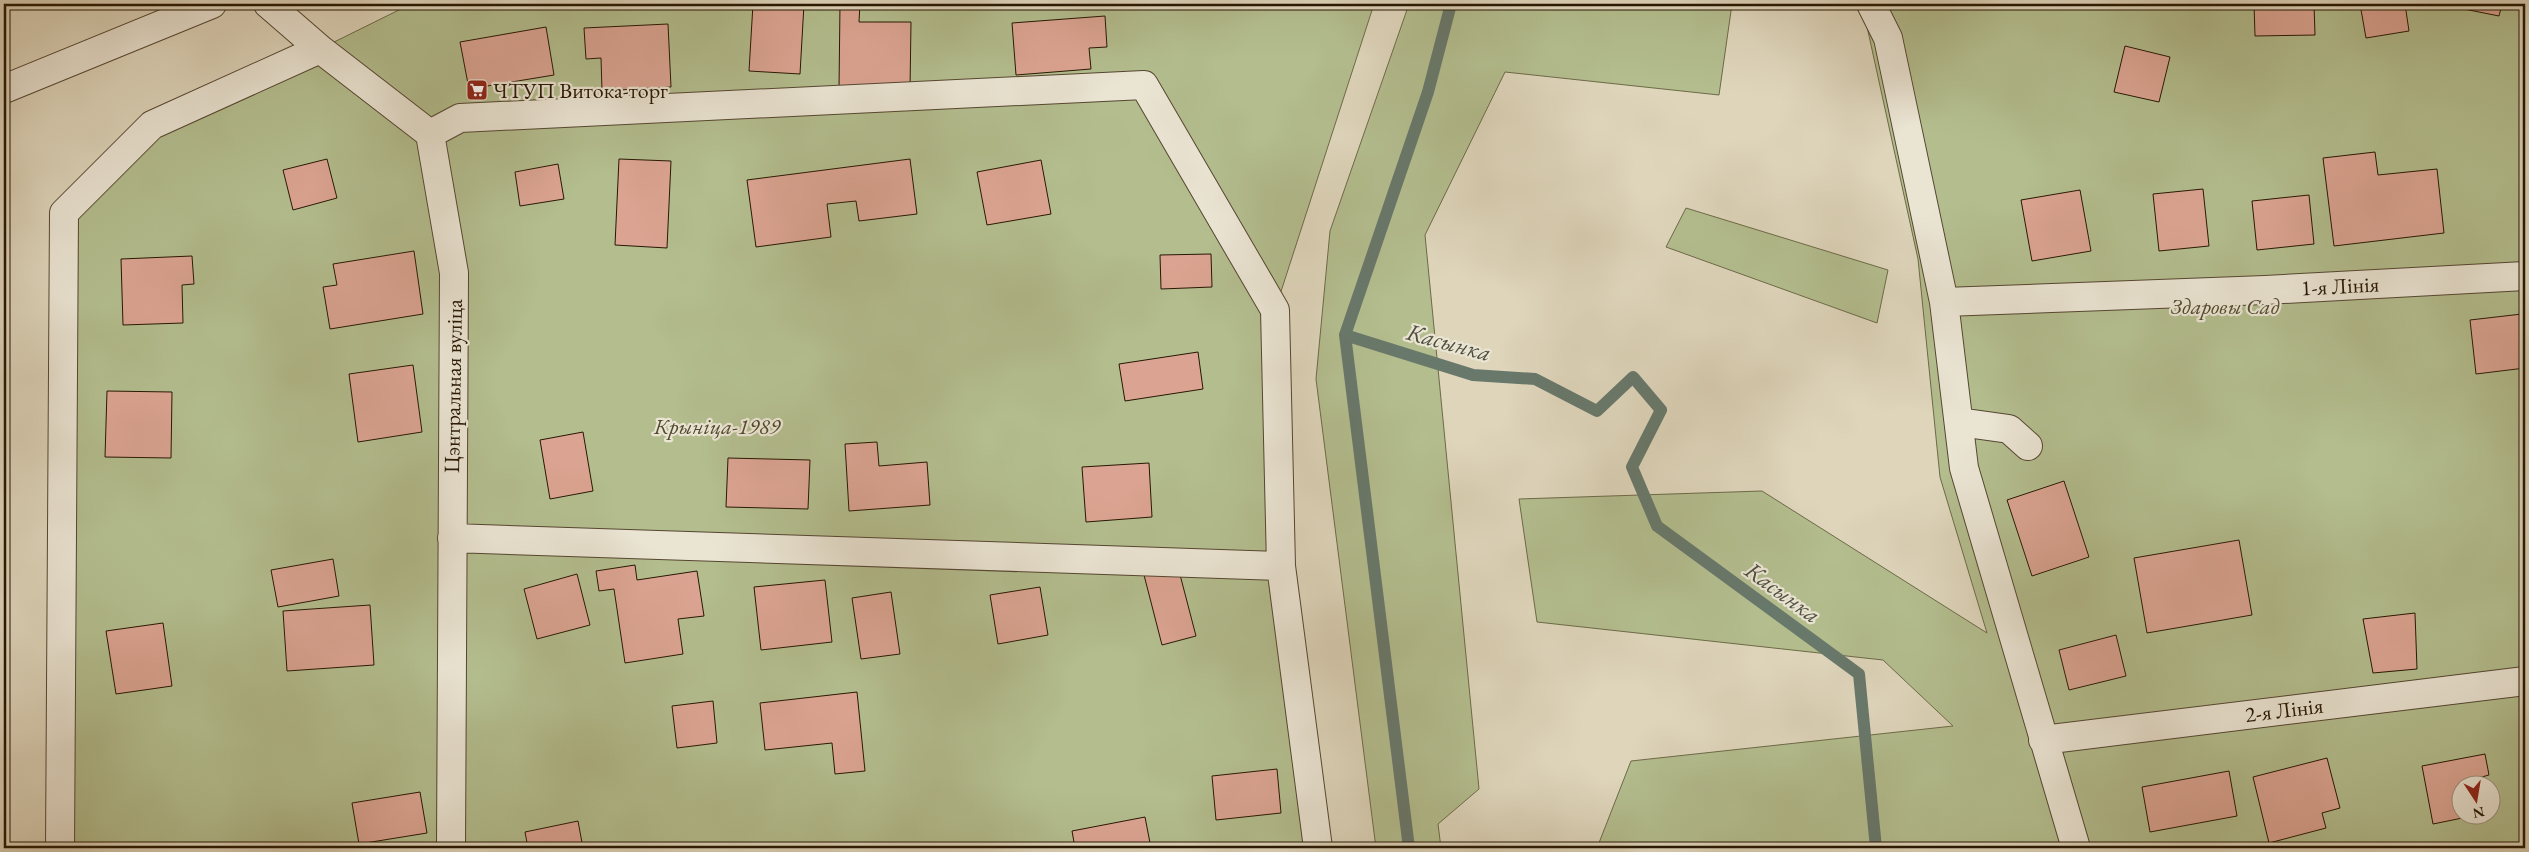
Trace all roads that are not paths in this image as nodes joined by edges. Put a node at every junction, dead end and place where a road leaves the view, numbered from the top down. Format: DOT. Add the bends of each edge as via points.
graph roads {
  1 [pos="212,4"];
  2 [pos="268,4"];
  3 [pos="1871,4"];
  4 [pos="320,49"];
  5 [pos="4,89"];
  6 [pos="430,134"];
  7 [pos="2525,276"];
  8 [pos="1944,302"];
  9 [pos="1959,422"];
  10 [pos="2028,446"];
  11 [pos="452,538"];
  12 [pos="1281,566"];
  13 [pos="2525,681"];
  14 [pos="2043,740"];
  15 [pos="60,848"];
  16 [pos="451,848"];
  17 [pos="1318,848"];
  18 [pos="2076,848"];
  1 -- 5 [label="street"];
  2 -- 4 [label="street"];
  3 -- 8 [label="street" via="1888,38"];
  4 -- 6 [label="street"];
  4 -- 15 [label="street" via="152,125 64,213"];
  6 -- 11 [label="street, Цэнтральная вуліца" via="454,273"];
  6 -- 12 [label="street" via="460,118 1144,85 1275,310"];
  7 -- 8 [label="street, 1-я Лінія"];
  8 -- 9 [label="street"];
  9 -- 10 [label="street" via="2009,429"];
  9 -- 14 [label="street" via="1964,468"];
  11 -- 12 [label="street"];
  11 -- 16 [label="street, Цэнтральная вуліца"];
  12 -- 17 [label="street"];
  13 -- 14 [label="street, 2-я Лінія"];
  14 -- 18 [label="street"];
}
